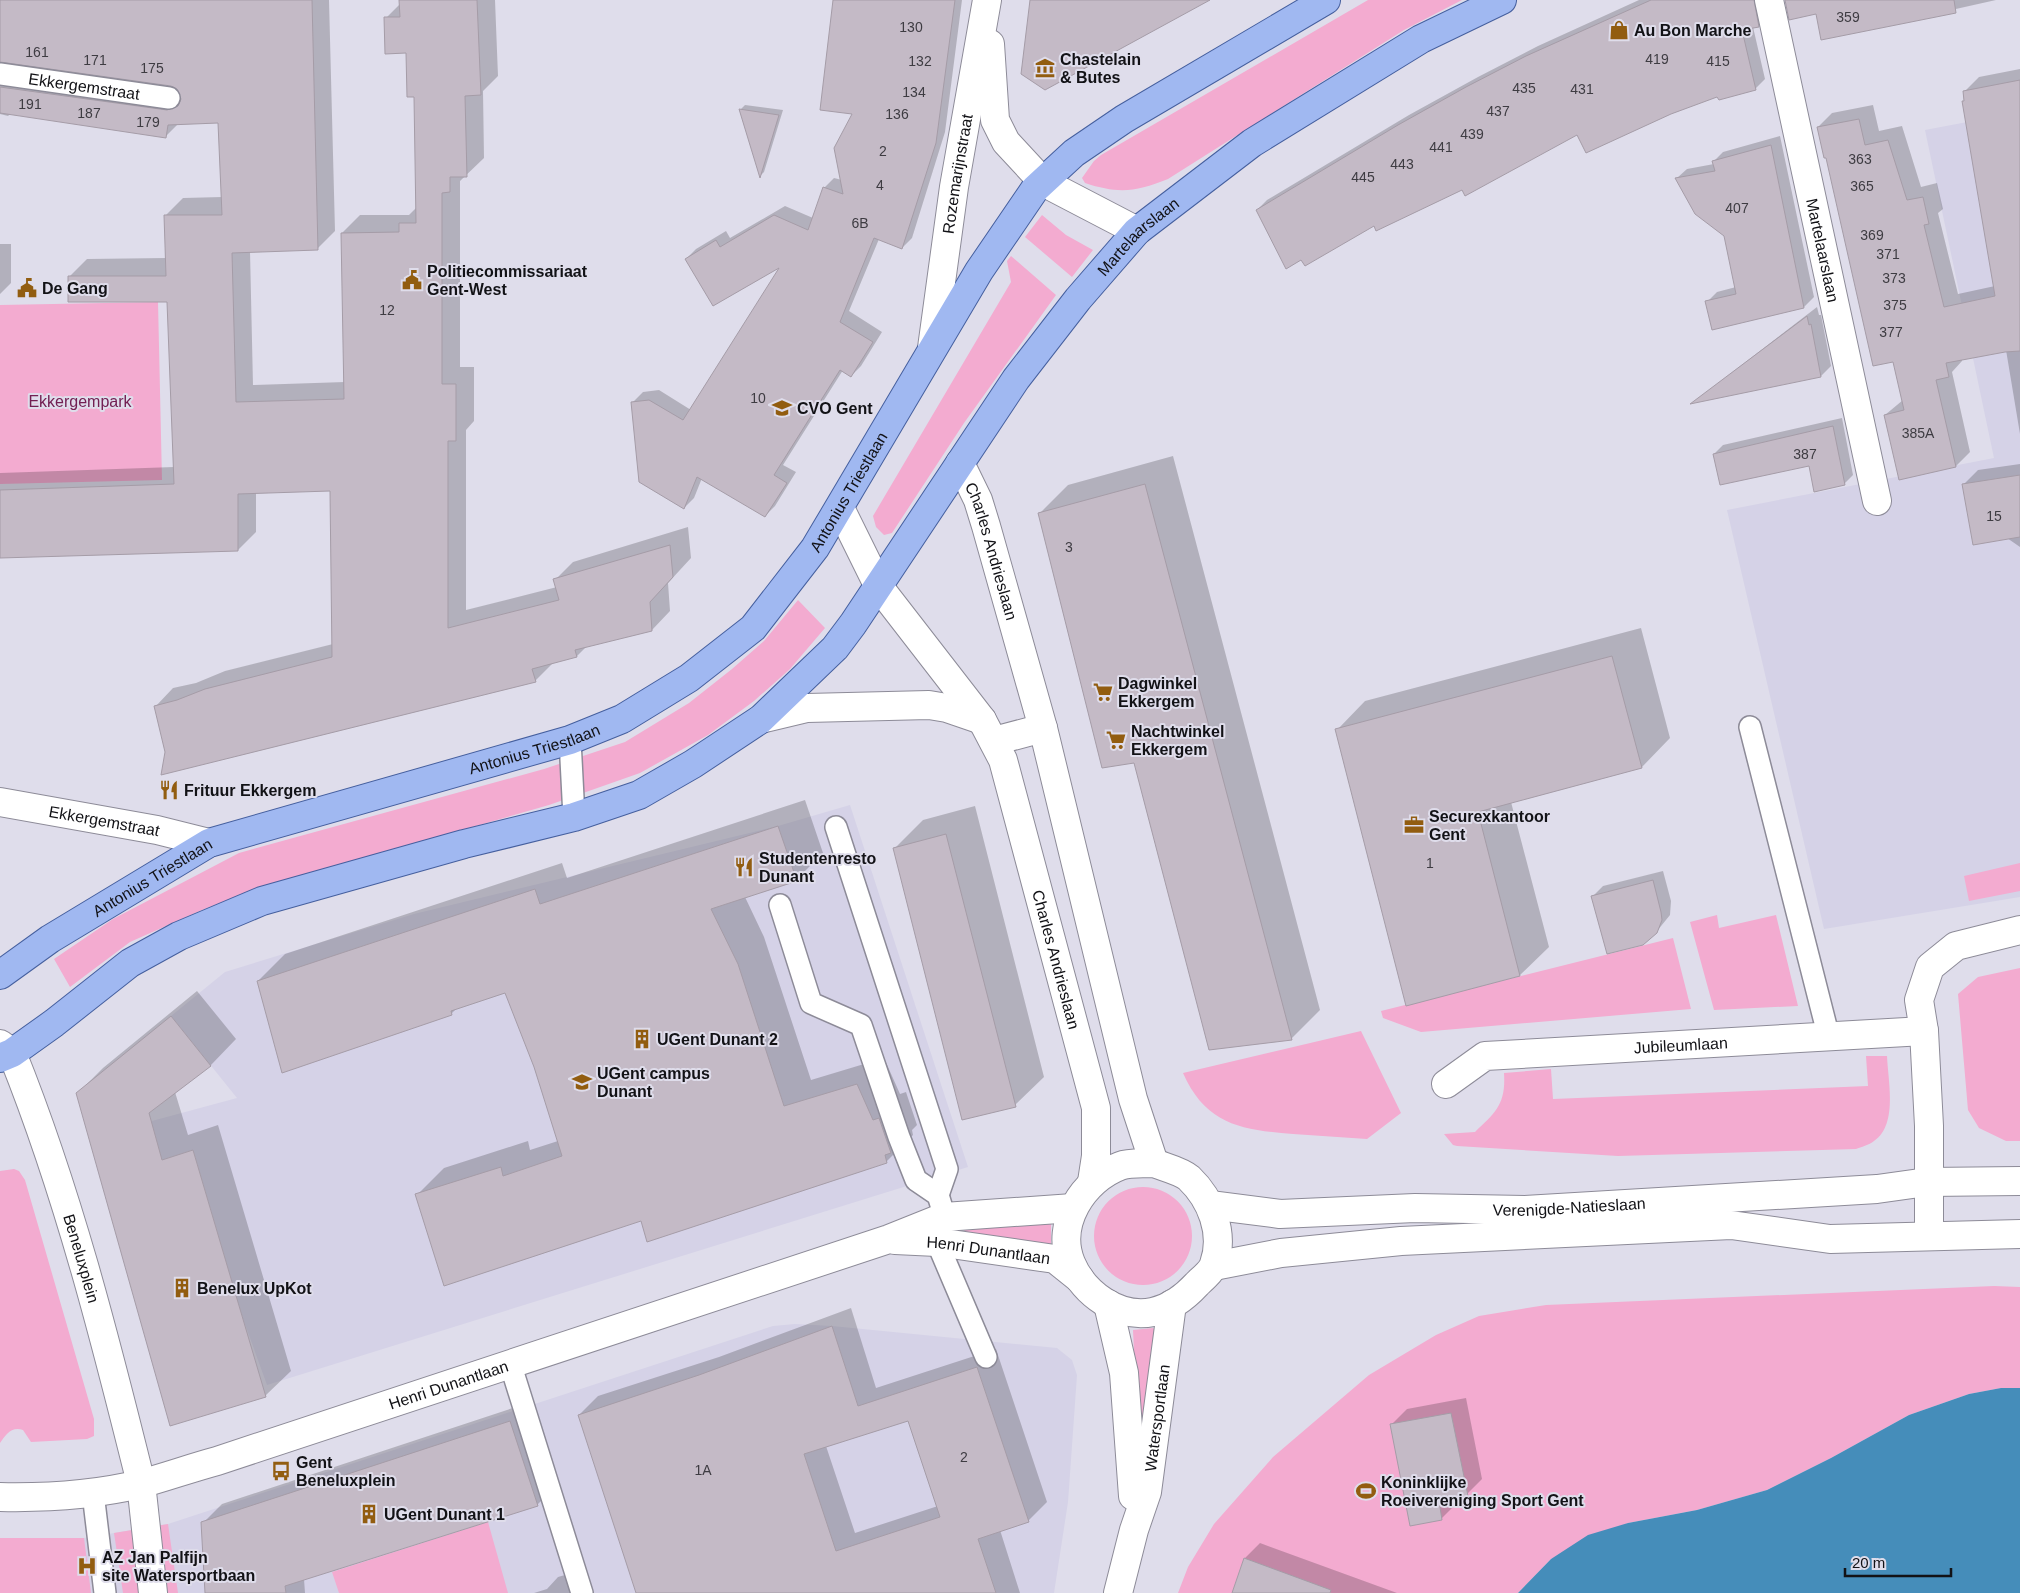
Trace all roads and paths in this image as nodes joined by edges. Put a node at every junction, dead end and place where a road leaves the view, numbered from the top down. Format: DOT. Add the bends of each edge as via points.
graph roads {
  1 [pos="987,0"];
  2 [pos="1326,0"];
  3 [pos="1502,0"];
  4 [pos="1769,0"];
  5 [pos="0,74"];
  6 [pos="169,98"];
  7 [pos="1043,182"];
  8 [pos="1137,231"];
  9 [pos="932,348"];
  10 [pos="960,463"];
  11 [pos="1877,501"];
  12 [pos="840,508"];
  13 [pos="878,587"];
  14 [pos="761,719"];
  15 [pos="1750,727"];
  16 [pos="1043,728"];
  17 [pos="988,730"];
  18 [pos="570,740"];
  19 [pos="0,802"];
  20 [pos="574,817"];
  21 [pos="836,827"];
  22 [pos="209,843"];
  23 [pos="780,905"];
  24 [pos="2020,930"];
  25 [pos="0,975"];
  26 [pos="1924,1031"];
  27 [pos="1829,1038"];
  28 [pos="4,1051"];
  29 [pos="1446,1084"];
  30 [pos="1154,1163"];
  31 [pos="2020,1181"];
  32 [pos="1092,1182"];
  33 [pos="1927,1182"];
  34 [pos="1210,1205"];
  35 [pos="941,1206"];
  36 [pos="1073,1208"];
  37 [pos="2020,1234"];
  38 [pos="1929,1236"];
  39 [pos="889,1239"];
  40 [pos="937,1242"];
  41 [pos="1214,1266"];
  42 [pos="1080,1279"];
  43 [pos="1108,1304"];
  44 [pos="1172,1304"];
  45 [pos="986,1357"];
  46 [pos="510,1363"];
  47 [pos="141,1484"];
  48 [pos="93,1493"];
  49 [pos="0,1497"];
  50 [pos="1134,1530"];
  51 [pos="105,1593"];
  52 [pos="153,1593"];
  53 [pos="582,1593"];
  54 [pos="1118,1593"];
  1 -- 7 [label="street, Rozemarijnstraat" via="995,120 1006,142"];
  1 -- 9 [label="street, Rozemarijnstraat" via="954,187"];
  2 -- 7 [label="main road" via="1124,119 1074,153"];
  3 -- 8 [label="main road, Martelaarslaan" via="1421,39 1252,143"];
  4 -- 11 [label="street, Martelaarslaan"];
  5 -- 6 [label="lane, Ekkergemstraat"];
  7 -- 8 [label="street, Rozemarijnstraat"];
  7 -- 9 [label="main road" via="1003,234"];
  8 -- 10 [label="main road, Martelaarslaan" via="1078,299 1016,379"];
  9 -- 12 [label="main road, Antonius Triestlaan"];
  10 -- 13 [label="main road, Martelaarslaan"];
  10 -- 16 [label="street, Charles Andrieslaan" via="984,517"];
  12 -- 13 [label="street, Charles Andrieslaan"];
  12 -- 18 [label="main road, Antonius Triestlaan" via="801,567 753,628 688,678 631,714"];
  13 -- 14 [label="main road" via="835,648"];
  13 -- 17 [label="street, Charles Andrieslaan"];
  14 -- 17 [label="street" via="807,708 929,705 947,708"];
  14 -- 20 [label="main road" via="639,795"];
  15 -- 27 [label="lane"];
  16 -- 17 [label="street"];
  16 -- 30 [label="street, Charles Andrieslaan" via="1133,1099"];
  17 -- 32 [label="street, Charles Andrieslaan" via="1003,760 1096,1108 1096,1156"];
  18 -- 20 [label="lane"];
  18 -- 22 [label="main road, Antonius Triestlaan"];
  19 -- 22 [label="street, Ekkergemstraat" via="157,830"];
  20 -- 28 [label="main road" via="464,844 254,904 179,936 130,964"];
  21 -- 35 [label="lane" via="897,1039 947,1169"];
  22 -- 25 [label="main road, Antonius Triestlaan" via="50,939"];
  23 -- 35 [label="lane" via="811,1003 861,1025 916,1180"];
  24 -- 26 [label="street" via="1956,946 1930,967 1919,1000"];
  26 -- 27 [label="street, Jubileumlaan"];
  26 -- 33 [label="street" via="1929,1126"];
  27 -- 29 [label="street, Jubileumlaan" via="1485,1056"];
  28 -- 47 [label="street, Beneluxplein" via="58,1177"];
  30 -- 32 [label="street, Charles Andrieslaan" via="1121,1165"];
  30 -- 34 [label="street, Charles Andrieslaan" via="1188,1177"];
  31 -- 33 [label="street, Verenigde-Natieslaan"];
  32 -- 36 [label="street, Charles Andrieslaan"];
  33 -- 34 [label="street, Verenigde-Natieslaan" via="1877,1189 1525,1210 1415,1208 1280,1214"];
  33 -- 38 [label="street"];
  34 -- 41 [label="street, Charles Andrieslaan" via="1217,1226"];
  35 -- 36 [label="street, Henri Dunantlaan"];
  35 -- 39 [label="street, Henri Dunantlaan"];
  36 -- 42 [label="street, Charles Andrieslaan" via="1067,1245"];
  37 -- 38 [label="street, Verenigde-Natieslaan"];
  38 -- 41 [label="street, Verenigde-Natieslaan" via="1830,1239 1731,1225 1401,1241 1281,1253"];
  39 -- 40 [label="street, Henri Dunantlaan"];
  39 -- 46 [label="street, Henri Dunantlaan"];
  40 -- 42 [label="street, Henri Dunantlaan" via="1056,1259"];
  40 -- 45 [label="lane"];
  41 -- 44 [label="street, Charles Andrieslaan" via="1183,1299"];
  42 -- 43 [label="street, Charles Andrieslaan"];
  43 -- 44 [label="street, Charles Andrieslaan" via="1125,1311 1153,1312"];
  43 -- 50 [label="street, Watersportlaan" via="1124,1373 1132,1458"];
  44 -- 50 [label="street, Watersportlaan" via="1147,1492"];
  46 -- 47 [label="street, Henri Dunantlaan"];
  46 -- 53 [label="lane"];
  47 -- 48 [label="street, Henri Dunantlaan"];
  47 -- 52 [label="street, Beneluxplein"];
  48 -- 49 [label="street, Henri Dunantlaan" via="45,1498"];
  48 -- 51 [label="lane"];
  50 -- 54 [label="street, Watersportlaan"];
}
